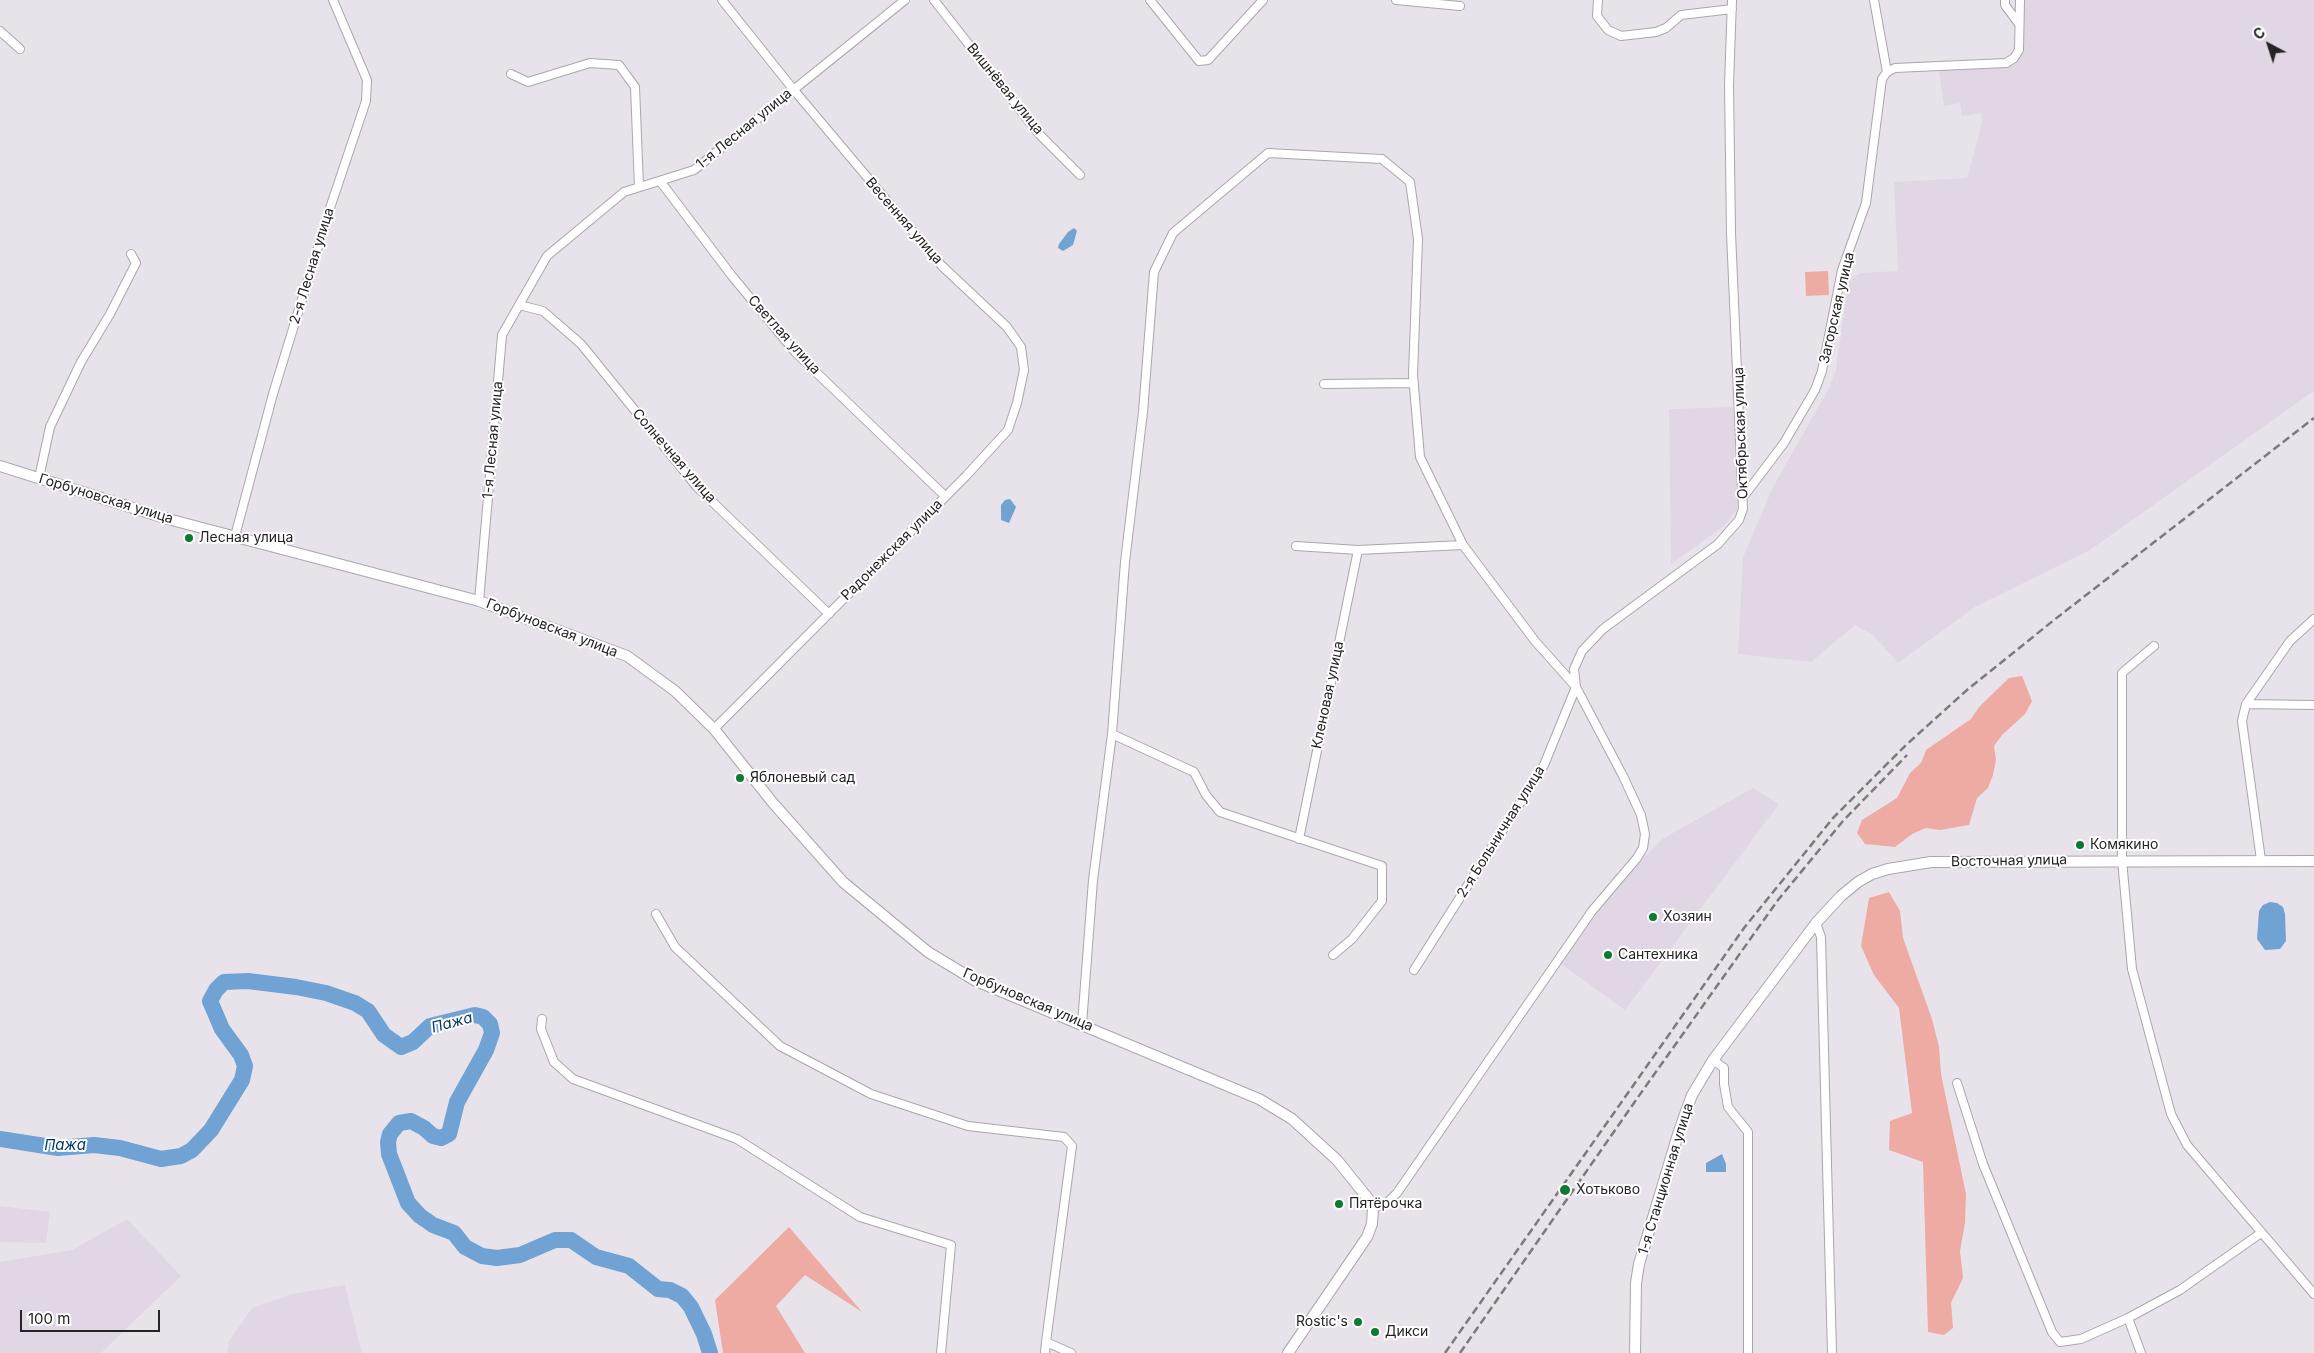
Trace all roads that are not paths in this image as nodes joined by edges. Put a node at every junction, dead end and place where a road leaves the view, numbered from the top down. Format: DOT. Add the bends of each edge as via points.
graph roads {
  1 [pos="333,0"];
  2 [pos="722,0"];
  3 [pos="905,0"];
  4 [pos="934,0"];
  5 [pos="1150,0"];
  6 [pos="1263,0"];
  7 [pos="1396,0"];
  8 [pos="1598,0"];
  9 [pos="1874,0"];
  10 [pos="2004,0"];
  11 [pos="2020,0"];
  12 [pos="1732,4"];
  13 [pos="1460,6"];
  14 [pos="2019,24"];
  15 [pos="0,31"];
  16 [pos="20,49"];
  17 [pos="1888,72"];
  18 [pos="511,74"];
  19 [pos="793,89"];
  20 [pos="1080,175"];
  21 [pos="660,181"];
  22 [pos="639,187"];
  23 [pos="131,254"];
  24 [pos="519,305"];
  25 [pos="1021,347"];
  26 [pos="1414,383"];
  27 [pos="1324,384"];
  28 [pos="0,466"];
  29 [pos="39,478"];
  30 [pos="945,496"];
  31 [pos="1744,496"];
  32 [pos="235,536"];
  33 [pos="1463,545"];
  34 [pos="1296,546"];
  35 [pos="1358,550"];
  36 [pos="479,600"];
  37 [pos="829,614"];
  38 [pos="2314,619"];
  39 [pos="2154,646"];
  40 [pos="1576,687"];
  41 [pos="2246,704"];
  42 [pos="2314,705"];
  43 [pos="714,728"];
  44 [pos="1112,734"];
  45 [pos="1299,839"];
  46 [pos="2122,860"];
  47 [pos="2261,860"];
  48 [pos="2314,861"];
  49 [pos="1858,882"];
  50 [pos="656,914"];
  51 [pos="1816,923"];
  52 [pos="1333,955"];
  53 [pos="1414,970"];
  54 [pos="542,1019"];
  55 [pos="1082,1024"];
  56 [pos="1713,1060"];
  57 [pos="1957,1083"];
  58 [pos="1373,1208"];
  59 [pos="2261,1233"];
  60 [pos="2314,1294"];
  61 [pos="2128,1318"];
  62 [pos="1046,1342"];
  63 [pos="941,1353"];
  64 [pos="1045,1353"];
  65 [pos="1071,1353"];
  66 [pos="1288,1353"];
  67 [pos="1635,1353"];
  68 [pos="1748,1353"];
  69 [pos="1832,1353"];
  70 [pos="2141,1353"];
  1 -- 32 [label="street, 2-я Лесная улица" via="367,80 366,101 276,384"];
  2 -- 19 [label="street, Весенняя улица"];
  3 -- 19 [label="street, 1-я Лесная улица"];
  4 -- 20 [label="street, Вишнёвая улица" via="1039,134"];
  5 -- 6 [label="street" via="1199,61 1208,60"];
  7 -- 13 [label="street"];
  8 -- 12 [label="street" via="1597,16 1608,30 1621,36 1660,31 1681,15"];
  9 -- 17 [label="street"];
  10 -- 14 [label="street"];
  11 -- 14 [label="street"];
  12 -- 31 [label="street, Октябрьская улица" via="1729,85 1731,233"];
  14 -- 17 [label="street" via="2019,50 2006,63 1895,68"];
  15 -- 16 [label="street"];
  17 -- 31 [label="street, Загорская улица" via="1882,79 1866,203 1842,270 1822,371 1815,390 1784,443"];
  18 -- 22 [label="street" via="528,82 590,63 619,65 635,87"];
  19 -- 21 [label="street, 1-я Лесная улица" via="694,170"];
  19 -- 25 [label="street, Весенняя улица" via="942,266 1007,328"];
  21 -- 22 [label="street, 1-я Лесная улица"];
  21 -- 30 [label="street, Светлая улица" via="795,352"];
  22 -- 24 [label="street, 1-я Лесная улица" via="624,192 547,256"];
  23 -- 29 [label="street" via="136,263 80,362 50,427"];
  24 -- 36 [label="street, 1-я Лесная улица" via="502,335"];
  24 -- 37 [label="street, Солнечная улица" via="543,311 581,344 697,487"];
  25 -- 30 [label="street, Радонежская улица" via="1024,370 1008,430"];
  26 -- 27 [label="street"];
  26 -- 33 [label="street" via="1420,457"];
  26 -- 44 [label="street" via="1418,239 1410,182 1382,159 1268,153 1173,233 1154,272 1143,412 1125,562"];
  28 -- 29 [label="main road, Горбуновская улица"];
  29 -- 32 [label="main road, Горбуновская улица"];
  30 -- 37 [label="street, Радонежская улица"];
  31 -- 40 [label="street, Октябрьская улица" via="1744,509 1739,520 1718,544 1603,629 1582,651 1574,668"];
  32 -- 36 [label="main road, Горбуновская улица"];
  33 -- 35 [label="street"];
  33 -- 40 [label="street" via="1535,641"];
  34 -- 35 [label="street"];
  35 -- 45 [label="street, Кленовая улица"];
  36 -- 43 [label="main road, Горбуновская улица" via="627,656 675,691"];
  37 -- 43 [label="street, Радонежская улица"];
  38 -- 41 [label="street" via="2290,641"];
  39 -- 46 [label="street" via="2122,673"];
  40 -- 53 [label="street, 2-я Больничная улица" via="1544,765"];
  40 -- 58 [label="street, Октябрьская улица" via="1634,798 1645,834 1643,848 1592,911 1397,1194 1386,1204"];
  41 -- 42 [label="street"];
  41 -- 47 [label="street" via="2242,721"];
  43 -- 55 [label="main road, Горбуновская улица" via="773,803 843,882 928,952 976,980"];
  44 -- 45 [label="street" via="1194,772 1220,812"];
  44 -- 55 [label="street" via="1093,880"];
  45 -- 52 [label="street" via="1382,866 1382,901 1352,938"];
  46 -- 47 [label="main road, Восточная улица"];
  46 -- 49 [label="main road, Восточная улица" via="1931,862 1888,869"];
  46 -- 59 [label="street" via="2132,969 2171,1114 2187,1145"];
  47 -- 48 [label="main road, Восточная улица"];
  49 -- 51 [label="main road, 1-я Станционная улица"];
  50 -- 62 [label="street" via="675,947 780,1046 871,1094 968,1126 1064,1138 1072,1146"];
  51 -- 56 [label="main road, 1-я Станционная улица"];
  51 -- 69 [label="street" via="1821,937"];
  54 -- 63 [label="street" via="541,1029 554,1062 573,1079 737,1140 860,1216 951,1245"];
  55 -- 58 [label="main road, Горбуновская улица" via="1242,1091 1278,1110 1337,1160"];
  56 -- 67 [label="main road, 1-я Станционная улица" via="1687,1108 1639,1264"];
  56 -- 68 [label="street" via="1724,1068 1728,1107 1748,1132"];
  57 -- 61 [label="street" via="1983,1164 2052,1332 2060,1342 2081,1339"];
  58 -- 66 [label="main road" via="1367,1237"];
  59 -- 60 [label="street"];
  59 -- 61 [label="street" via="2180,1290"];
  61 -- 70 [label="street"];
  62 -- 64 [label="street"];
  62 -- 65 [label="street"];
}
